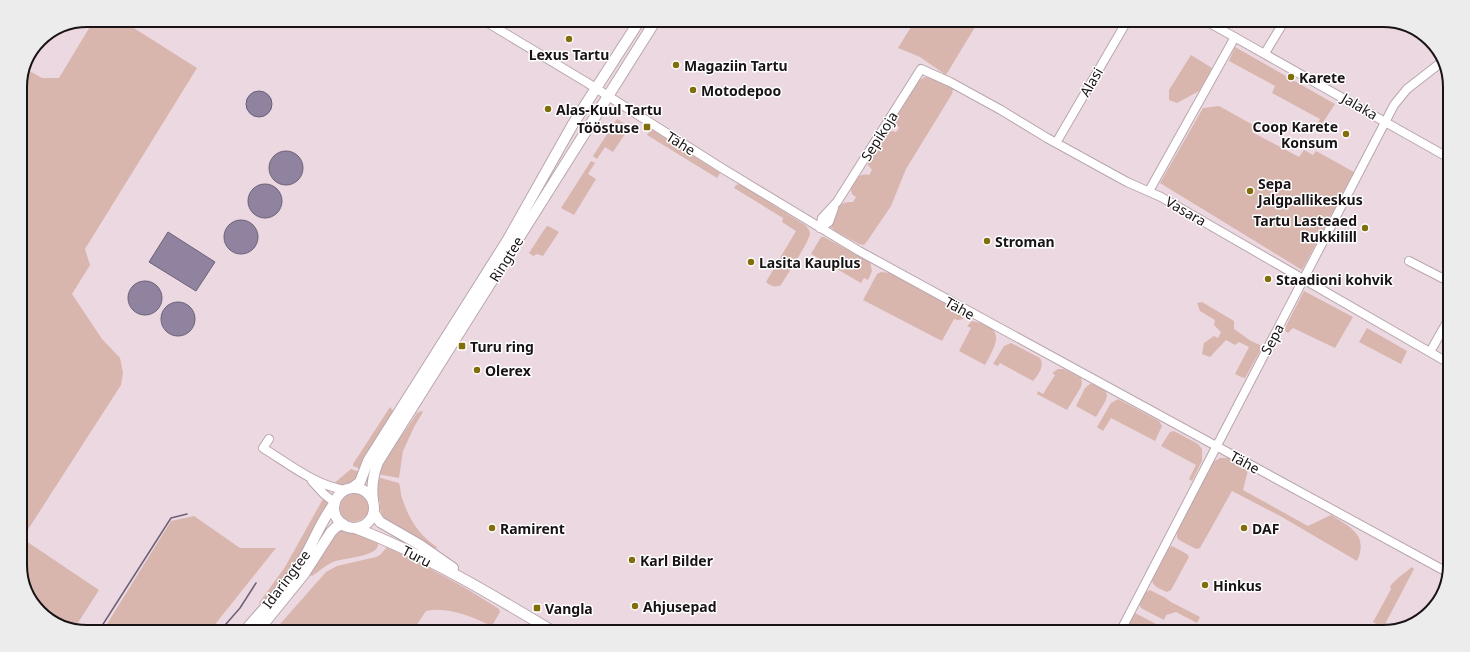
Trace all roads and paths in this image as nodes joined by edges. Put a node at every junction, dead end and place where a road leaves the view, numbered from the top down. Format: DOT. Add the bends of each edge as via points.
graph roads {
  1 [pos="495,27"];
  2 [pos="635,27"];
  3 [pos="651,27"];
  4 [pos="1124,27"];
  5 [pos="1217,27"];
  6 [pos="1281,27"];
  7 [pos="1235,37"];
  8 [pos="1266,53"];
  9 [pos="1439,64"];
  10 [pos="921,69"];
  11 [pos="596,89"];
  12 [pos="607,96"];
  13 [pos="1385,121"];
  14 [pos="1056,143"];
  15 [pos="1443,155"];
  16 [pos="1149,191"];
  17 [pos="820,228"];
  18 [pos="1409,260"];
  19 [pos="1443,278"];
  20 [pos="1304,280"];
  21 [pos="1443,330"];
  22 [pos="1430,352"];
  23 [pos="1443,360"];
  24 [pos="269,439"];
  25 [pos="1216,446"];
  26 [pos="306,474"];
  27 [pos="349,489"];
  28 [pos="373,500"];
  29 [pos="335,502"];
  30 [pos="374,512"];
  31 [pos="343,524"];
  32 [pos="355,528"];
  33 [pos="1443,570"];
  34 [pos="478,587"];
  35 [pos="250,625"];
  36 [pos="263,625"];
  37 [pos="542,625"];
  38 [pos="1124,625"];
  1 -- 11 [label="street, Tähe"];
  2 -- 11 [label="main road, Ringtee"];
  3 -- 12 [label="main road, Ringtee"];
  4 -- 14 [label="street, Alasi"];
  5 -- 7 [label="street, Jalaka"];
  6 -- 8 [label="street"];
  7 -- 8 [label="street, Jalaka"];
  7 -- 16 [label="street"];
  8 -- 13 [label="street, Jalaka"];
  9 -- 13 [label="street, Sepa" via="1401,95"];
  10 -- 14 [label="street, Vasara" via="950,82"];
  10 -- 17 [label="street, Sepikoja" via="837,202 822,218"];
  11 -- 12 [label="street, Tähe"];
  11 -- 27 [label="main road, Ringtee" via="503,247 368,461 360,482"];
  12 -- 17 [label="street, Tähe"];
  12 -- 28 [label="main road, Ringtee" via="378,462 372,481"];
  13 -- 15 [label="street, Jalaka"];
  13 -- 20 [label="street, Sepa"];
  14 -- 16 [label="street, Vasara" via="1127,182"];
  16 -- 20 [label="street, Vasara"];
  17 -- 25 [label="street, Tähe" via="960,308"];
  18 -- 19 [label="street"];
  20 -- 22 [label="street, Vasara"];
  20 -- 25 [label="street, Sepa"];
  21 -- 22 [label="street"];
  22 -- 23 [label="street, Vasara"];
  24 -- 26 [label="street" via="264,448"];
  25 -- 33 [label="street, Tähe"];
  25 -- 38 [label="street, Sepa"];
  26 -- 27 [label="street" via="328,486"];
  26 -- 29 [label="street"];
  27 -- 28 [label="main road" via="364,490"];
  27 -- 29 [label="main road" via="337,497"];
  28 -- 30 [label="main road"];
  29 -- 31 [label="main road" via="336,515"];
  29 -- 35 [label="main road, Idaringtee" via="301,562"];
  30 -- 32 [label="main road" via="367,523"];
  30 -- 34 [label="main road, Turu" via="380,522 420,545"];
  31 -- 32 [label="main road"];
  31 -- 36 [label="main road, Idaringtee" via="331,532 304,574"];
  32 -- 34 [label="main road, Turu" via="391,542"];
  34 -- 37 [label="main road, Turu"];
}
